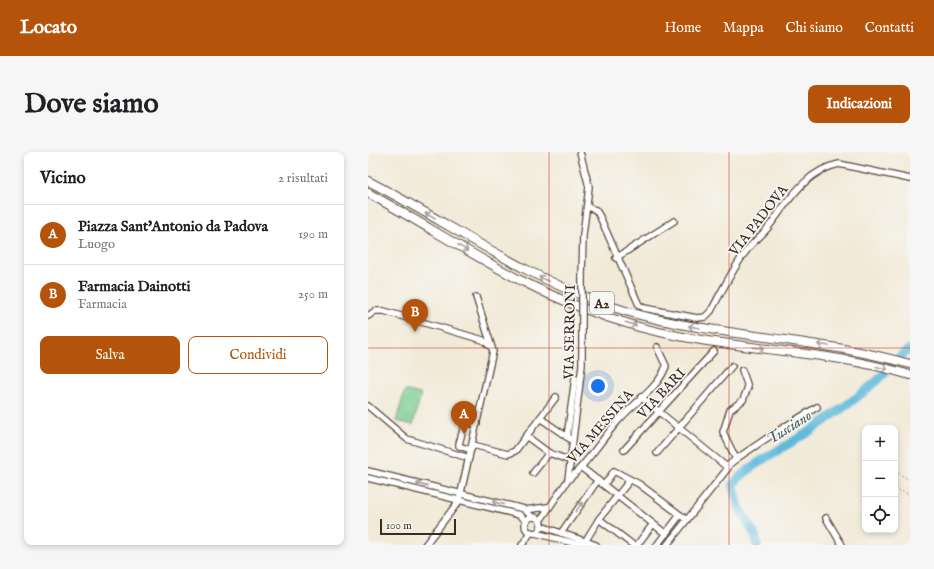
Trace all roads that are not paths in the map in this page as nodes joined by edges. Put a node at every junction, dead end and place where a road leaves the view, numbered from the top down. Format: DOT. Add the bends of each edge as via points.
graph roads {
  1 [pos="580,152"];
  2 [pos="910,179"];
  3 [pos="368,181"];
  4 [pos="368,194"];
  5 [pos="587,207"];
  6 [pos="674,221"];
  7 [pos="616,258"];
  8 [pos="476,297"];
  9 [pos="368,316"];
  10 [pos="658,347"];
  11 [pos="491,348"];
  12 [pos="714,351"];
  13 [pos="910,364"];
  14 [pos="732,366"];
  15 [pos="742,370"];
  16 [pos="909,375"];
  17 [pos="575,378"];
  18 [pos="556,397"];
  19 [pos="641,397"];
  20 [pos="368,406"];
  21 [pos="817,407"];
  22 [pos="659,412"];
  23 [pos="540,418"];
  24 [pos="477,424"];
  25 [pos="678,428"];
  26 [pos="526,436"];
  27 [pos="570,439"];
  28 [pos="472,447"];
  29 [pos="624,450"];
  30 [pos="549,453"];
  31 [pos="657,453"];
  32 [pos="469,458"];
  33 [pos="736,459"];
  34 [pos="571,461"];
  35 [pos="727,467"];
  36 [pos="582,468"];
  37 [pos="368,471"];
  38 [pos="533,473"];
  39 [pos="368,478"];
  40 [pos="568,480"];
  41 [pos="598,480"];
  42 [pos="630,480"];
  43 [pos="604,485"];
  44 [pos="460,494"];
  45 [pos="617,495"];
  46 [pos="459,501"];
  47 [pos="547,507"];
  48 [pos="524,510"];
  49 [pos="680,515"];
  50 [pos="826,518"];
  51 [pos="599,519"];
  52 [pos="537,520"];
  53 [pos="687,520"];
  54 [pos="526,521"];
  55 [pos="653,524"];
  56 [pos="533,532"];
  57 [pos="666,534"];
  58 [pos="560,539"];
  59 [pos="583,543"];
  60 [pos="425,545"];
  61 [pos="522,545"];
  62 [pos="596,545"];
  63 [pos="633,545"];
  64 [pos="637,545"];
  65 [pos="657,545"];
  66 [pos="667,545"];
  67 [pos="842,545"];
  1 -- 5 [label="street, VIA SERRONI" via="589,187"];
  2 -- 7 [label="street, VIA PADOVA" via="839,164 808,178 765,232 747,249 705,317 697,318 639,305"];
  13 -- 3 [label="highway, A2, one-way" via="861,352 680,324 607,305 525,270"];
  4 -- 16 [label="highway, A2, one-way" via="520,280 568,303 604,316 678,336 856,362"];
  5 -- 7 [label="street, VIA PADOVA" via="596,210 600,217"];
  5 -- 27 [label="street, VIA SERRONI, bridge" via="583,235 582,365"];
  6 -- 7 [label="street"];
  8 -- 11 [label="street"];
  9 -- 11 [label="street" via="375,311 384,312 483,340"];
  10 -- 19 [label="street, VIA MESSINA" via="666,366 664,372 657,383"];
  11 -- 24 [label="street" via="493,351"];
  12 -- 22 [label="street, VIA BARI"];
  14 -- 25 [label="street"];
  15 -- 33 [label="street" via="748,387 743,400 730,410 723,432"];
  17 -- 27 [label="street"];
  18 -- 23 [label="street"];
  19 -- 22 [label="street"];
  19 -- 36 [label="street, VIA MESSINA" via="618,421"];
  20 -- 32 [label="street" via="407,439"];
  21 -- 33 [label="street"];
  22 -- 25 [label="street"];
  22 -- 29 [label="street, VIA BARI"];
  23 -- 26 [label="street"];
  23 -- 27 [label="street"];
  24 -- 28 [label="street"];
  24 -- 28 [label="street" via="464,422 459,444"];
  25 -- 31 [label="street"];
  25 -- 35 [label="street"];
  26 -- 28 [label="street" via="515,451 508,454"];
  26 -- 30 [label="street"];
  27 -- 34 [label="street, VIA SERRONI"];
  28 -- 32 [label="street"];
  30 -- 34 [label="street"];
  30 -- 38 [label="street"];
  32 -- 44 [label="street"];
  33 -- 35 [label="street"];
  34 -- 40 [label="street, VIA SERRONI"];
  35 -- 53 [label="street"];
  36 -- 40 [label="street, VIA MESSINA"];
  36 -- 41 [label="street"];
  44 -- 37 [label="street, one-way"];
  39 -- 46 [label="street"];
  40 -- 47 [label="street, VIA SERRONI"];
  41 -- 43 [label="street"];
  58 -- 41 [label="street, one-way"];
  42 -- 43 [label="street" via="614,471"];
  42 -- 45 [label="street"];
  42 -- 49 [label="street"];
  43 -- 45 [label="street"];
  44 -- 46 [label="street"];
  48 -- 44 [label="street, one-way"];
  45 -- 51 [label="street"];
  45 -- 55 [label="street"];
  46 -- 54 [label="street" via="520,515"];
  46 -- 60 [label="street"];
  47 -- 48 [label="street"];
  47 -- 52 [label="street, VIA SERRONI"];
  48 -- 52 [label="street"];
  49 -- 53 [label="street"];
  49 -- 57 [label="street"];
  50 -- 67 [label="street"];
  51 -- 59 [label="street"];
  51 -- 63 [label="street"];
  52 -- 54 [label="street"];
  52 -- 56 [label="street"];
  52 -- 58 [label="street"];
  53 -- 66 [label="street"];
  54 -- 56 [label="street" via="525,527"];
  55 -- 57 [label="street"];
  55 -- 64 [label="street"];
  56 -- 58 [label="street"];
  56 -- 61 [label="street"];
  57 -- 65 [label="street"];
  58 -- 59 [label="street"];
  59 -- 62 [label="street"];
}
